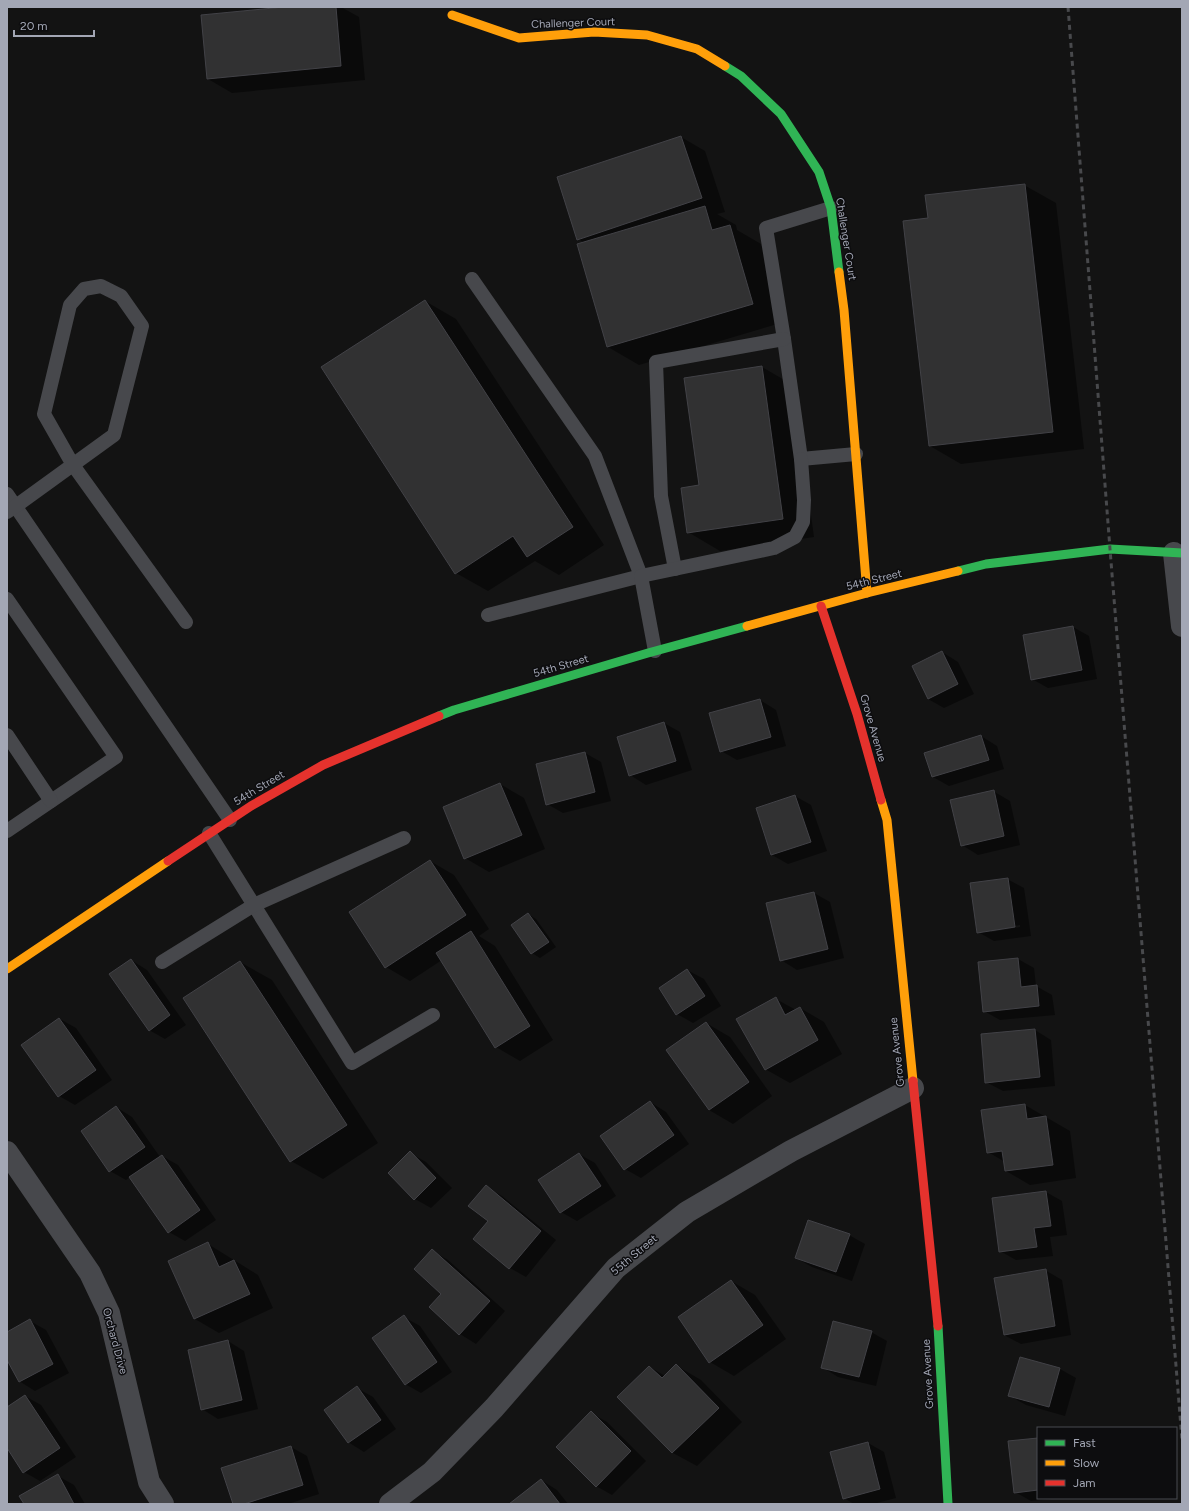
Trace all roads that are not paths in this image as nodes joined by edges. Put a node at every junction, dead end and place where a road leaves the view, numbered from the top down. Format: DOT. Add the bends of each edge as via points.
graph roads {
  1 [pos="452,15"];
  2 [pos="831,208"];
  3 [pos="472,279"];
  4 [pos="784,340"];
  5 [pos="856,454"];
  6 [pos="801,459"];
  7 [pos="73,465"];
  8 [pos="7,494"];
  9 [pos="11,509"];
  10 [pos="1178,553"];
  11 [pos="675,569"];
  12 [pos="641,576"];
  13 [pos="867,593"];
  14 [pos="7,599"];
  15 [pos="821,606"];
  16 [pos="488,615"];
  17 [pos="186,622"];
  18 [pos="1182,626"];
  19 [pos="655,651"];
  20 [pos="7,735"];
  21 [pos="51,801"];
  22 [pos="230,820"];
  23 [pos="7,831"];
  24 [pos="210,833"];
  25 [pos="404,838"];
  26 [pos="254,905"];
  27 [pos="162,962"];
  28 [pos="7,969"];
  29 [pos="434,1015"];
  30 [pos="913,1088"];
  31 [pos="7,1152"];
  32 [pos="164,1504"];
  33 [pos="390,1504"];
  34 [pos="948,1504"];
  1 -- 2 [label="street, Challenger Court" via="519,38 594,32 647,35 697,49 740,76 781,114 819,172"];
  2 -- 4 [label="lane" via="766,228"];
  2 -- 5 [label="street, Challenger Court" via="844,310"];
  3 -- 12 [label="lane" via="595,456"];
  4 -- 6 [label="lane"];
  4 -- 11 [label="lane" via="656,362 661,496"];
  5 -- 6 [label="lane"];
  5 -- 13 [label="street, Challenger Court"];
  6 -- 11 [label="lane" via="804,500 802,522 795,537 774,548"];
  7 -- 7 [label="lane" via="114,435 142,326 121,296 101,286 84,289 70,305 44,414"];
  7 -- 9 [label="lane"];
  7 -- 17 [label="lane"];
  8 -- 9 [label="lane"];
  9 -- 22 [label="lane"];
  10 -- 13 [label="street, 54th Street" via="1110,550 986,564"];
  10 -- 18 [label="street"];
  11 -- 12 [label="lane"];
  12 -- 16 [label="lane"];
  12 -- 19 [label="lane"];
  13 -- 15 [label="street, 54th Street"];
  14 -- 21 [label="lane" via="116,757"];
  15 -- 19 [label="street, 54th Street"];
  15 -- 30 [label="street, Grove Avenue" via="857,714 887,820"];
  19 -- 22 [label="street, 54th Street" via="454,710 323,765"];
  20 -- 21 [label="lane"];
  21 -- 23 [label="lane"];
  22 -- 24 [label="street, 54th Street"];
  24 -- 26 [label="lane"];
  24 -- 28 [label="street, 54th Street"];
  25 -- 26 [label="lane"];
  26 -- 27 [label="lane"];
  26 -- 29 [label="lane" via="352,1063"];
  30 -- 33 [label="street, 55th Street" via="791,1151 687,1212 616,1268 494,1408 432,1472"];
  30 -- 34 [label="street, Grove Avenue" via="938,1329"];
  31 -- 32 [label="street, Orchard Drive" via="90,1273 109,1313 149,1482"];
}
